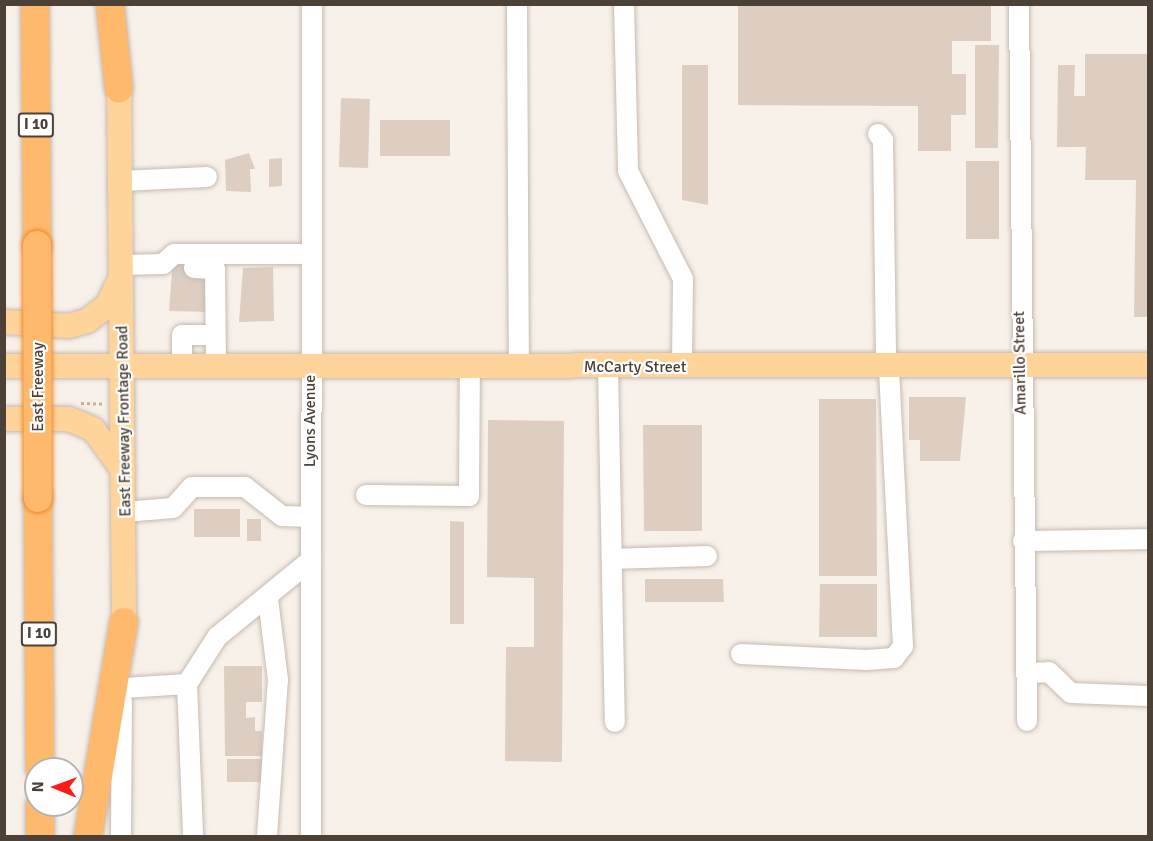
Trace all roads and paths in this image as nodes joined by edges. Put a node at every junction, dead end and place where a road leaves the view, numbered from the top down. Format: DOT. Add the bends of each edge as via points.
graph roads {
  1 [pos="35,4"];
  2 [pos="110,4"];
  3 [pos="118,4"];
  4 [pos="312,4"];
  5 [pos="517,4"];
  6 [pos="624,4"];
  7 [pos="1019,4"];
  8 [pos="119,89"];
  9 [pos="878,135"];
  10 [pos="207,177"];
  11 [pos="121,181"];
  12 [pos="310,254"];
  13 [pos="215,261"];
  14 [pos="123,266"];
  15 [pos="194,268"];
  16 [pos="4,322"];
  17 [pos="215,336"];
  18 [pos="1019,365"];
  19 [pos="1149,365"];
  20 [pos="4,366"];
  21 [pos="122,366"];
  22 [pos="182,366"];
  23 [pos="216,366"];
  24 [pos="608,366"];
  25 [pos="682,366"];
  26 [pos="888,366"];
  27 [pos="310,367"];
  28 [pos="470,367"];
  29 [pos="519,367"];
  30 [pos="4,419"];
  31 [pos="123,470"];
  32 [pos="366,495"];
  33 [pos="124,512"];
  34 [pos="311,517"];
  35 [pos="1149,539"];
  36 [pos="1023,541"];
  37 [pos="707,556"];
  38 [pos="311,560"];
  39 [pos="612,560"];
  40 [pos="268,598"];
  41 [pos="124,622"];
  42 [pos="741,654"];
  43 [pos="1026,673"];
  44 [pos="187,684"];
  45 [pos="124,688"];
  46 [pos="1149,696"];
  47 [pos="1027,721"];
  48 [pos="615,722"];
  49 [pos="39,757"];
  50 [pos="40,817"];
  51 [pos="40,837"];
  52 [pos="88,837"];
  53 [pos="121,837"];
  54 [pos="193,837"];
  55 [pos="267,837"];
  56 [pos="311,837"];
  1 -- 49 [label="highway, East Freeway / I 10, bridge"];
  2 -- 8 [label="highway"];
  3 -- 8 [label="main road, East Freeway Frontage Road"];
  4 -- 12 [label="street, Lyons Avenue"];
  5 -- 29 [label="street"];
  6 -- 25 [label="street" via="628,171 682,279"];
  7 -- 18 [label="street, Amarillo Street"];
  8 -- 11 [label="main road, East Freeway Frontage Road"];
  9 -- 26 [label="street" via="883,140"];
  10 -- 11 [label="street"];
  11 -- 14 [label="main road, East Freeway Frontage Road"];
  12 -- 13 [label="street"];
  12 -- 27 [label="street, Lyons Avenue"];
  13 -- 14 [label="street" via="174,254 167,266"];
  13 -- 15 [label="street"];
  13 -- 17 [label="street"];
  14 -- 16 [label="main road" via="107,306 87,321 69,326"];
  14 -- 21 [label="main road, East Freeway Frontage Road"];
  17 -- 22 [label="street" via="182,335"];
  17 -- 23 [label="street"];
  18 -- 19 [label="main road, McCarty Street"];
  18 -- 26 [label="main road, McCarty Street"];
  18 -- 36 [label="street, Amarillo Street"];
  20 -- 21 [label="main road, McCarty Street"];
  21 -- 22 [label="main road, McCarty Street"];
  21 -- 31 [label="main road, East Freeway Frontage Road"];
  22 -- 23 [label="main road, McCarty Street"];
  23 -- 27 [label="main road, McCarty Street"];
  24 -- 25 [label="main road, McCarty Street"];
  24 -- 29 [label="main road, McCarty Street"];
  24 -- 39 [label="street"];
  25 -- 26 [label="main road, McCarty Street"];
  26 -- 42 [label="street" via="903,646 894,658 866,660"];
  27 -- 28 [label="main road, McCarty Street"];
  27 -- 34 [label="street, Lyons Avenue"];
  28 -- 29 [label="main road, McCarty Street"];
  28 -- 32 [label="street" via="469,496"];
  30 -- 31 [label="main road" via="69,419 101,437"];
  31 -- 33 [label="main road, East Freeway Frontage Road"];
  33 -- 34 [label="street" via="168,510 192,487 245,488 282,516"];
  33 -- 41 [label="main road, East Freeway Frontage Road"];
  34 -- 38 [label="street, Lyons Avenue"];
  35 -- 36 [label="street"];
  36 -- 43 [label="street, Amarillo Street"];
  37 -- 39 [label="street"];
  38 -- 40 [label="street"];
  38 -- 56 [label="street, Lyons Avenue"];
  39 -- 48 [label="street"];
  40 -- 44 [label="street" via="217,637"];
  40 -- 55 [label="street" via="279,680"];
  41 -- 45 [label="street, East Freeway Frontage Road"];
  41 -- 52 [label="highway"];
  43 -- 46 [label="street" via="1049,672 1071,693"];
  43 -- 47 [label="street, Amarillo Street"];
  44 -- 45 [label="street"];
  44 -- 54 [label="street"];
  45 -- 53 [label="street, East Freeway Frontage Road"];
  50 -- 51 [label="highway"];
}
